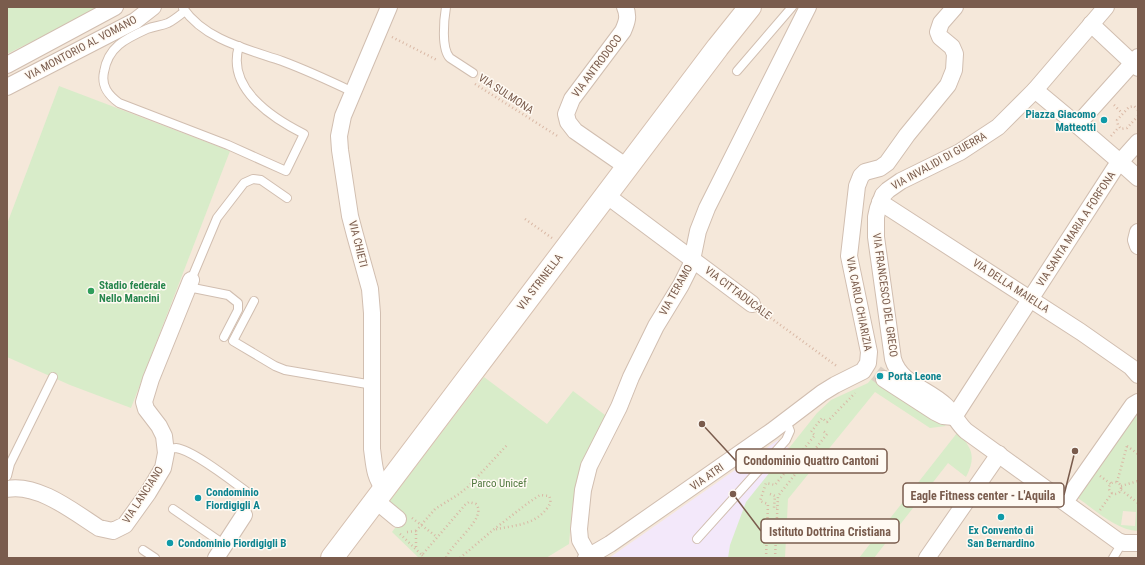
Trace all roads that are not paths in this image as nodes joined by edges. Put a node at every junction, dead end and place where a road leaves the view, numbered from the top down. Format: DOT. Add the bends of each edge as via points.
graph roads {
  1 [pos="116,7"];
  2 [pos="153,7"];
  3 [pos="389,7"];
  4 [pos="446,7"];
  5 [pos="625,7"];
  6 [pos="750,7"];
  7 [pos="792,7"];
  8 [pos="808,7"];
  9 [pos="954,7"];
  10 [pos="1106,7"];
  11 [pos="184,9"];
  12 [pos="1091,24"];
  13 [pos="239,46"];
  14 [pos="1136,63"];
  15 [pos="7,65"];
  16 [pos="737,71"];
  17 [pos="471,76"];
  18 [pos="7,87"];
  19 [pos="1036,90"];
  20 [pos="353,92"];
  21 [pos="1077,125"];
  22 [pos="1138,134"];
  23 [pos="1120,162"];
  24 [pos="626,167"];
  25 [pos="1138,178"];
  26 [pos="606,195"];
  27 [pos="287,198"];
  28 [pos="880,202"];
  29 [pos="1138,232"];
  30 [pos="1138,246"];
  31 [pos="693,259"];
  32 [pos="190,283"];
  33 [pos="1031,299"];
  34 [pos="254,301"];
  35 [pos="752,304"];
  36 [pos="224,337"];
  37 [pos="875,373"];
  38 [pos="1138,375"];
  39 [pos="52,377"];
  40 [pos="373,385"];
  41 [pos="1138,402"];
  42 [pos="954,417"];
  43 [pos="786,421"];
  44 [pos="166,449"];
  45 [pos="999,454"];
  46 [pos="7,484"];
  47 [pos="247,492"];
  48 [pos="380,494"];
  49 [pos="1065,502"];
  50 [pos="172,509"];
  51 [pos="244,515"];
  52 [pos="398,526"];
  53 [pos="697,539"];
  54 [pos="1130,543"];
  55 [pos="225,545"];
  56 [pos="143,550"];
  57 [pos="155,558"];
  58 [pos="216,558"];
  59 [pos="332,558"];
  60 [pos="588,558"];
  61 [pos="927,558"];
  62 [pos="1112,558"];
  1 -- 15 [label="street, VIA MONTORIO AL VOMANO"];
  2 -- 18 [label="street, VIA MONTORIO AL VOMANO" via="135,21"];
  3 -- 20 [label="street, VIA CHIETI"];
  4 -- 17 [label="lane" via="444,47 447,55"];
  5 -- 24 [label="street, VIA ANTRODOCO" via="628,15 623,31 572,99 566,114 575,132"];
  6 -- 24 [label="main road, VIA STRINELLA"];
  7 -- 16 [label="lane"];
  8 -- 31 [label="street, VIA TERAMO" via="707,208 697,236"];
  9 -- 37 [label="street, VIA CARLO CHIARIZIA" via="940,23 938,32 956,54 954,70 948,85 887,163 865,172 857,186 849,256 869,358"];
  10 -- 12 [label="street, VIA INVALIDI DI GUERRA"];
  11 -- 13 [label="lane" via="202,28"];
  11 -- 13 [label="lane" via="168,23 147,29 114,48 103,74 108,93 119,103 228,145 286,171 304,134 283,124 270,114 244,87 237,70"];
  12 -- 14 [label="street"];
  12 -- 19 [label="street, VIA INVALIDI DI GUERRA"];
  13 -- 20 [label="lane" via="302,69"];
  14 -- 21 [label="street"];
  19 -- 21 [label="street"];
  19 -- 28 [label="street, VIA INVALIDI DI GUERRA" via="990,133 960,152 894,184"];
  20 -- 40 [label="street, VIA CHIETI" via="340,124 340,150 355,236 371,293"];
  21 -- 23 [label="street"];
  22 -- 23 [label="street"];
  23 -- 25 [label="street"];
  23 -- 33 [label="street, VIA SANTA MARIA A FORFONA"];
  24 -- 26 [label="main road, VIA STRINELLA"];
  26 -- 31 [label="street, VIA CITTADUCALE"];
  26 -- 48 [label="main road, VIA STRINELLA"];
  27 -- 32 [label="lane" via="261,180 251,179 244,184 217,218"];
  28 -- 33 [label="street, VIA DELLA MAIELLA"];
  28 -- 42 [label="street, VIA FRANCESCO DEL GRECO" via="876,217 876,237 895,366 902,375 944,404"];
  29 -- 30 [label="street"];
  31 -- 35 [label="street, VIA CITTADUCALE"];
  31 -- 60 [label="street, VIA TERAMO" via="681,285 656,326 589,466 583,490 579,530 580,540"];
  32 -- 36 [label="lane" via="228,295 238,303 238,310"];
  32 -- 44 [label="street, VIA LANCIANO" via="144,402 146,409 161,428"];
  33 -- 38 [label="street, VIA DELLA MAIELLA" via="1131,367"];
  33 -- 42 [label="street, VIA SANTA MARIA A FORFONA"];
  34 -- 40 [label="lane" via="233,341 285,370"];
  37 -- 42 [label="street" via="935,412"];
  37 -- 43 [label="street, VIA ATRI" via="861,372 825,391"];
  39 -- 46 [label="lane" via="10,464"];
  40 -- 48 [label="street, VIA CHIETI" via="374,463"];
  41 -- 49 [label="street" via="1133,405"];
  42 -- 45 [label="street" via="966,431"];
  43 -- 53 [label="lane" via="790,430 786,440"];
  43 -- 60 [label="street, VIA ATRI"];
  44 -- 46 [label="street, VIA LANCIANO" via="164,465 157,478 126,524 116,531 99,528 65,505"];
  44 -- 47 [label="lane" via="175,448 200,459"];
  45 -- 49 [label="street"];
  45 -- 61 [label="street"];
  48 -- 52 [label="street"];
  48 -- 59 [label="main road, VIA STRINELLA"];
  49 -- 54 [label="street" via="1118,541"];
  50 -- 55 [label="lane"];
  51 -- 55 [label="street"];
  54 -- 62 [label="lane"];
  55 -- 58 [label="street"];
  56 -- 57 [label="lane"];
}
